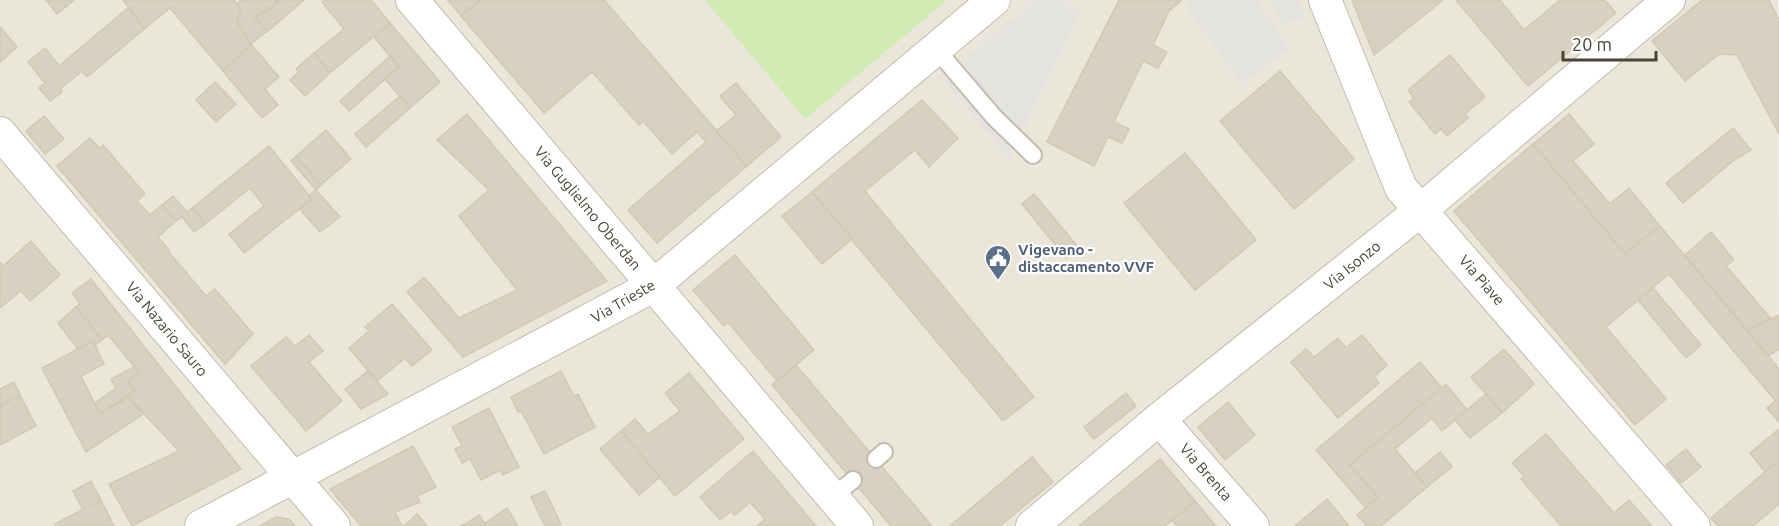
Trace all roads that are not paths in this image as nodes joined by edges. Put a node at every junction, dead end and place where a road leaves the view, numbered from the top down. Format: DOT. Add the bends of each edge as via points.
graph roads {
  1 [pos="412,0"];
  2 [pos="994,0"];
  3 [pos="1325,0"];
  4 [pos="1669,0"];
  5 [pos="936,50"];
  6 [pos="0,133"];
  7 [pos="1033,155"];
  8 [pos="1421,210"];
  9 [pos="653,286"];
  10 [pos="1160,419"];
  11 [pos="295,478"];
  12 [pos="201,526"];
  13 [pos="334,526"];
  14 [pos="857,526"];
  15 [pos="1032,526"];
  16 [pos="1252,526"];
  17 [pos="1694,526"];
  1 -- 9 [label="street, Via Guglielmo Oberdan"];
  2 -- 5 [label="street, Via Trieste"];
  3 -- 8 [label="street, Via Piave" via="1401,188"];
  4 -- 8 [label="street, Via Isonzo"];
  5 -- 7 [label="lane"];
  5 -- 9 [label="street, Via Trieste"];
  6 -- 11 [label="street, Via Nazario Sauro"];
  8 -- 10 [label="street, Via Isonzo"];
  8 -- 17 [label="street, Via Piave"];
  9 -- 11 [label="street, Via Trieste"];
  9 -- 14 [label="street, Via Guglielmo Oberdan" via="843,489"];
  10 -- 15 [label="street, Via Isonzo"];
  10 -- 16 [label="street, Via Brenta"];
  11 -- 12 [label="street, Via Trieste"];
  11 -- 13 [label="street, Via Nazario Sauro"];
}
